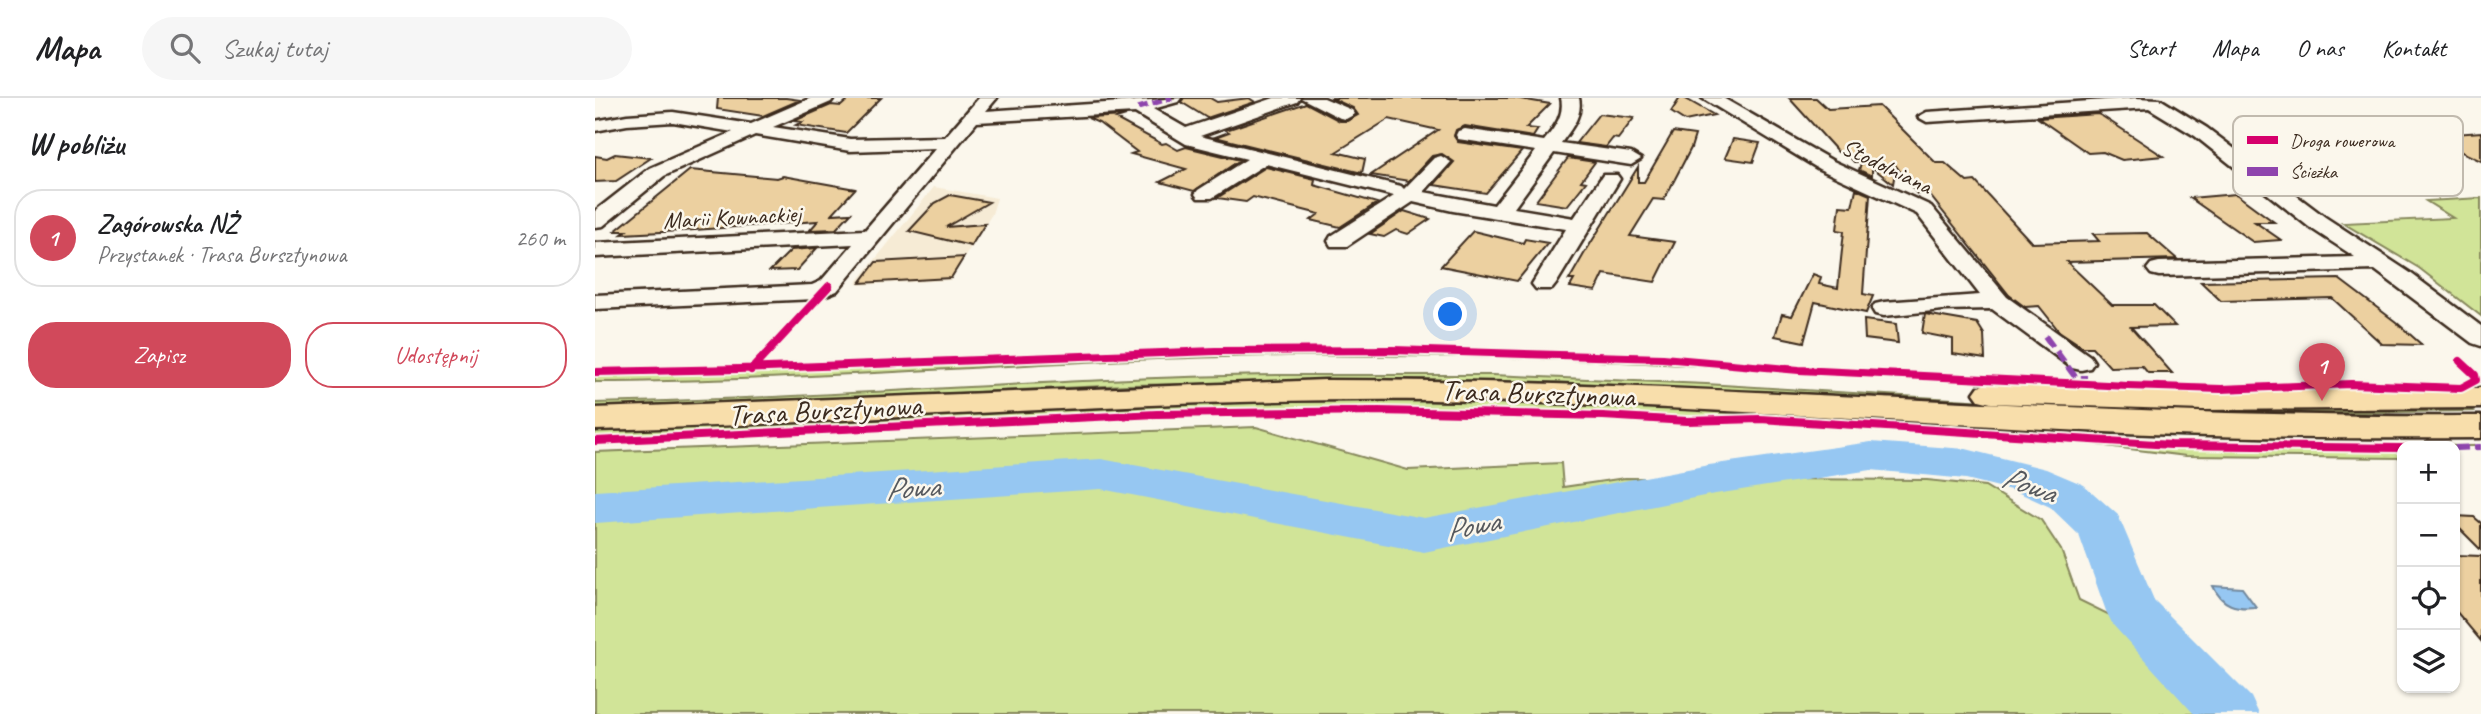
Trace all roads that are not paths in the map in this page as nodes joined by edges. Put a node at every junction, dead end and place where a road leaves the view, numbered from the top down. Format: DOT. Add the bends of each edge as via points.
graph roads {
  1 [pos="825,98"];
  2 [pos="988,98"];
  3 [pos="1172,98"];
  4 [pos="1291,98"];
  5 [pos="1310,98"];
  6 [pos="1570,98"];
  7 [pos="1711,98"];
  8 [pos="2149,101"];
  9 [pos="1138,108"];
  10 [pos="595,114"];
  11 [pos="1346,114"];
  12 [pos="972,117"];
  13 [pos="1927,117"];
  14 [pos="615,123"];
  15 [pos="595,126"];
  16 [pos="751,130"];
  17 [pos="1185,135"];
  18 [pos="1465,135"];
  19 [pos="950,142"];
  20 [pos="1552,147"];
  21 [pos="2233,156"];
  22 [pos="1262,158"];
  23 [pos="1631,159"];
  24 [pos="1441,162"];
  25 [pos="1610,179"];
  26 [pos="1401,192"];
  27 [pos="1205,194"];
  28 [pos="2284,196"];
  29 [pos="1500,212"];
  30 [pos="595,221"];
  31 [pos="1580,225"];
  32 [pos="871,236"];
  33 [pos="1339,241"];
  34 [pos="595,250"];
  35 [pos="2371,263"];
  36 [pos="2159,269"];
  37 [pos="1544,284"];
  38 [pos="595,302"];
  39 [pos="1998,302"];
  40 [pos="1884,309"];
  41 [pos="2481,338"];
  42 [pos="2481,359"];
  43 [pos="2081,362"];
  44 [pos="595,394"];
  45 [pos="2481,398"];
  46 [pos="595,419"];
  47 [pos="2481,427"];
  1 -- 16 [label="street"];
  2 -- 12 [label="street"];
  3 -- 9 [label="street"];
  4 -- 17 [label="street"];
  5 -- 11 [label="street"];
  6 -- 20 [label="street" via="1566,124"];
  7 -- 39 [label="street, Stodolniana" via="1826,165 1924,210"];
  8 -- 13 [label="street"];
  8 -- 21 [label="street"];
  9 -- 12 [label="street"];
  9 -- 17 [label="street"];
  10 -- 14 [label="street"];
  12 -- 19 [label="street"];
  14 -- 15 [label="street"];
  14 -- 16 [label="street" via="673,117"];
  16 -- 19 [label="street" via="850,145"];
  16 -- 30 [label="street" via="657,172"];
  17 -- 22 [label="street"];
  18 -- 20 [label="street"];
  19 -- 32 [label="street"];
  20 -- 23 [label="street"];
  20 -- 29 [label="street"];
  22 -- 26 [label="street"];
  22 -- 27 [label="street"];
  24 -- 26 [label="street"];
  25 -- 31 [label="street"];
  26 -- 29 [label="street"];
  26 -- 33 [label="street"];
  28 -- 35 [label="street" via="2332,238"];
  29 -- 31 [label="street"];
  31 -- 37 [label="street"];
  32 -- 34 [label="street, Marii Kownackiej"];
  32 -- 38 [label="street" via="829,286 816,292"];
  35 -- 36 [label="street"];
  35 -- 41 [label="street"];
  35 -- 42 [label="street"];
  39 -- 40 [label="street"];
  39 -- 43 [label="street, Stodolniana"];
  44 -- 45 [label="main road, Trasa Bursztynowa" via="1199,368 1390,366 1586,370 2117,398"];
  46 -- 47 [label="main road, Trasa Bursztynowa" via="1154,393 1428,390 1635,396 2210,428"];
}
